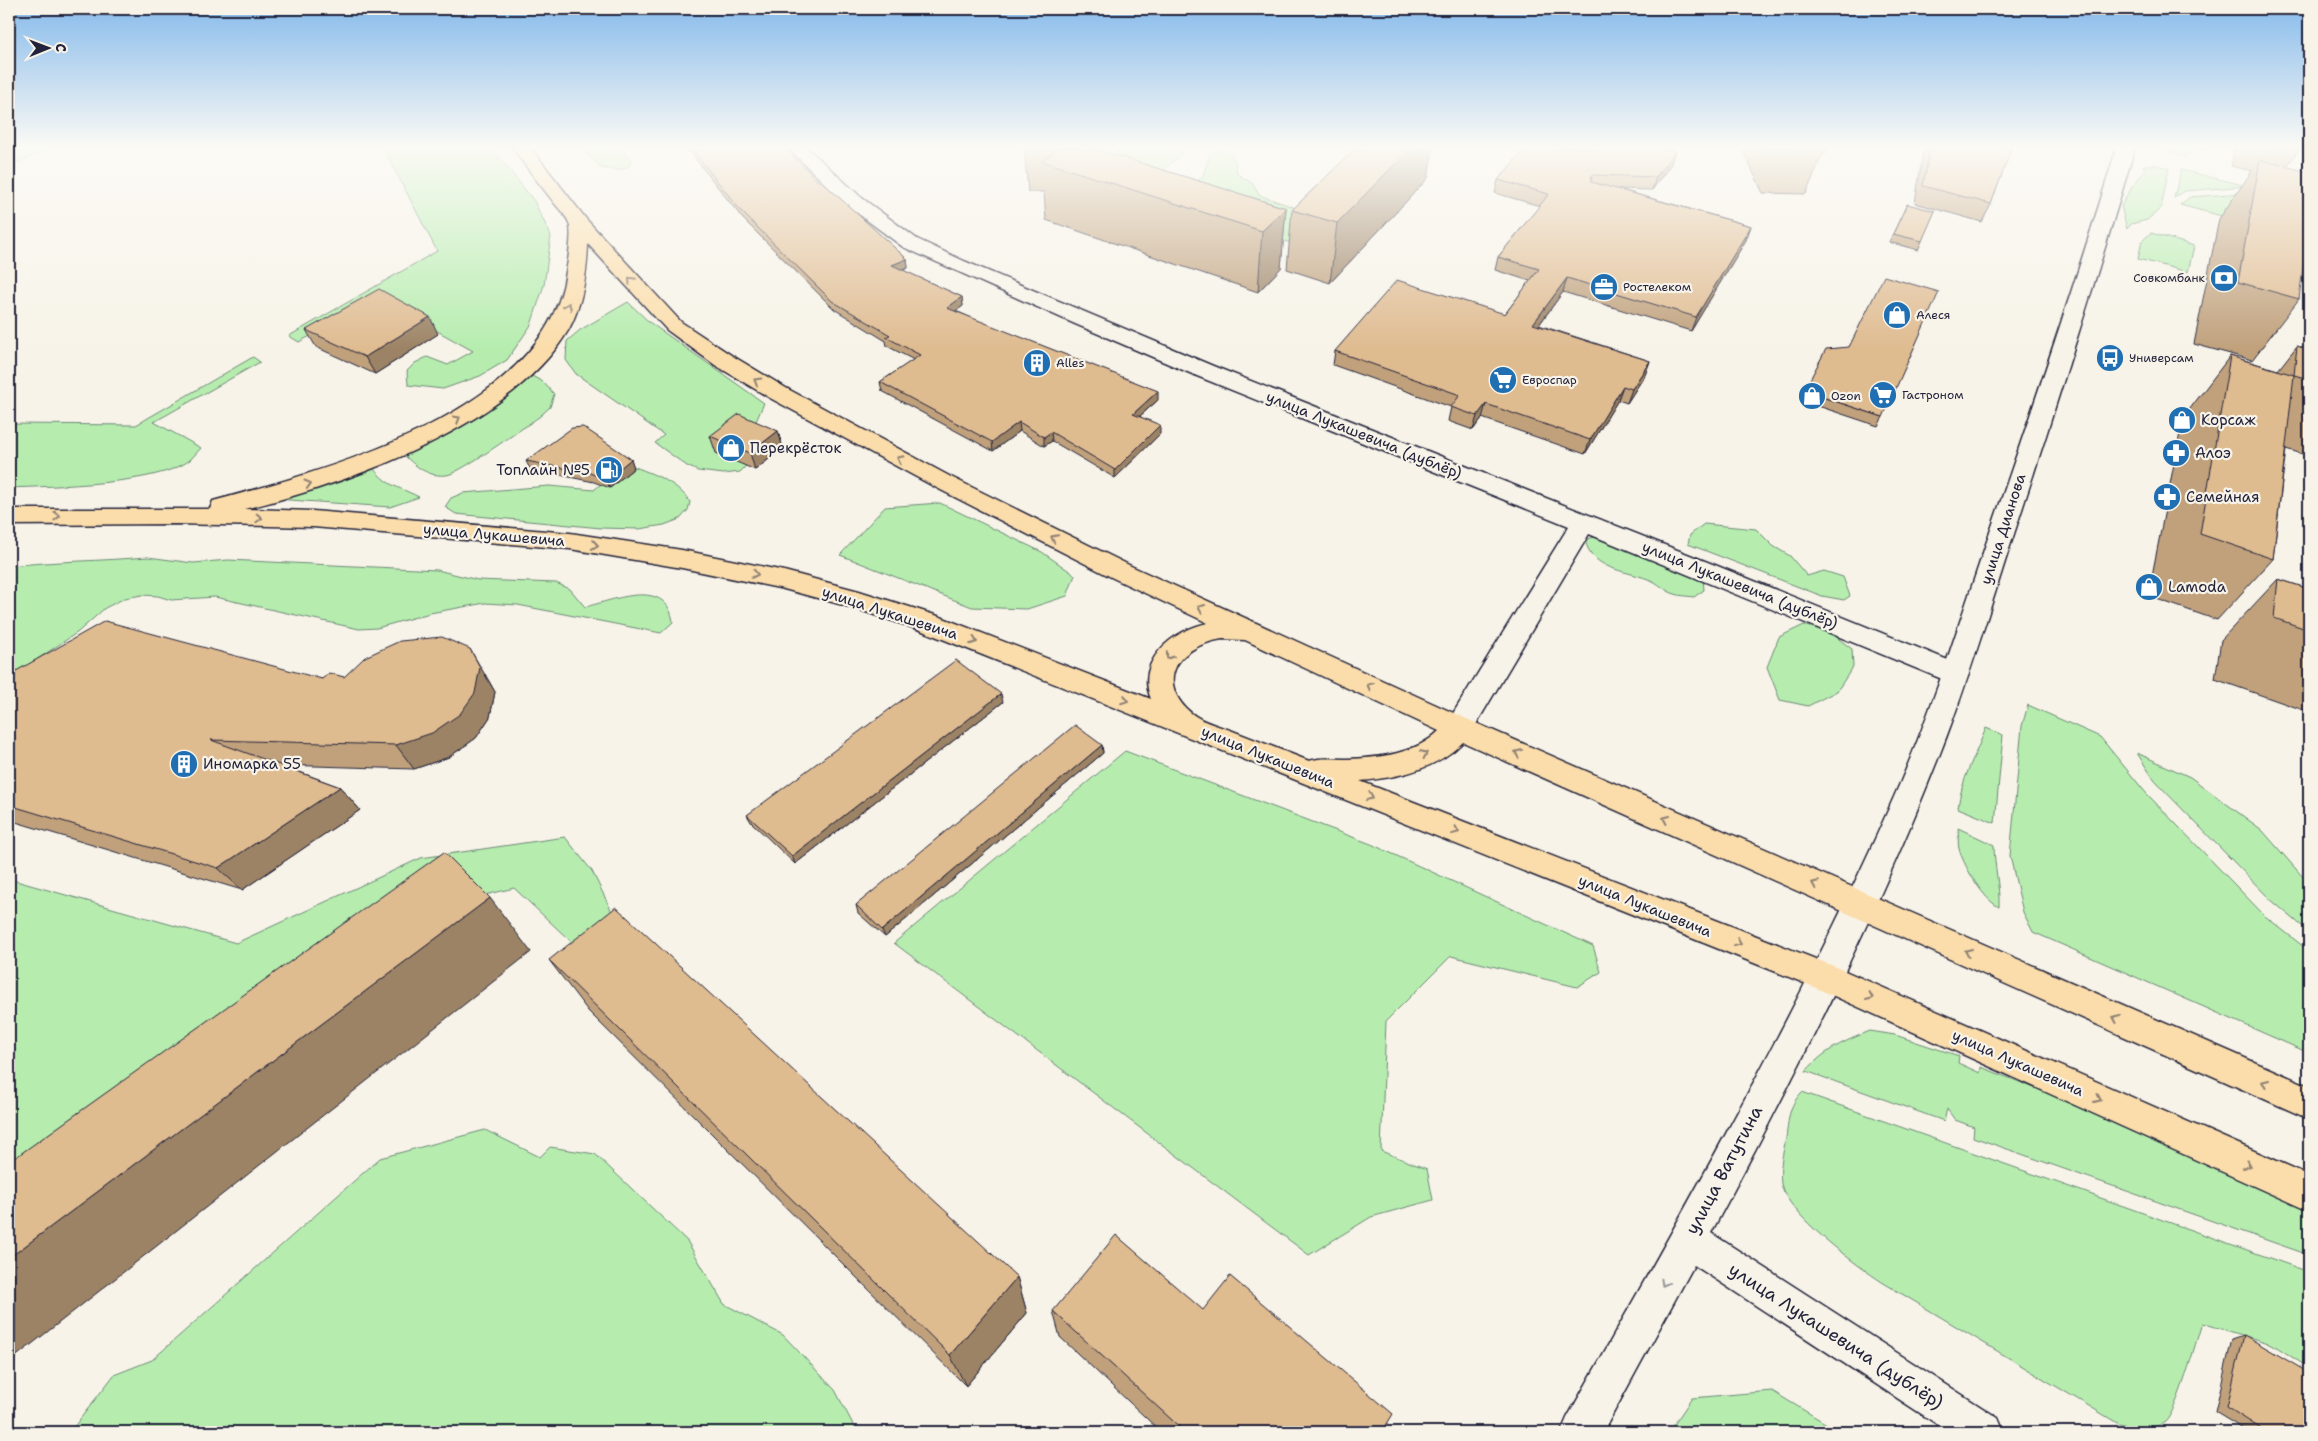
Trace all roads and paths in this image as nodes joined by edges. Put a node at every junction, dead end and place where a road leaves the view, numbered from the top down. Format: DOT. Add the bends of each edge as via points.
graph roads {
  1 [pos="572,214"];
  2 [pos="872,214"];
  3 [pos="2105,214"];
  4 [pos="579,223"];
  5 [pos="176,516"];
  6 [pos="9,517"];
  7 [pos="1584,522"];
  8 [pos="1261,636"];
  9 [pos="1956,674"];
  10 [pos="1195,728"];
  11 [pos="1460,728"];
  12 [pos="1291,765"];
  13 [pos="1860,904"];
  14 [pos="1825,977"];
  15 [pos="2309,1103"];
  16 [pos="2309,1193"];
  17 [pos="1688,1240"];
  18 [pos="1581,1432"];
  19 [pos="1984,1432"];
  1 -- 4 [label="main road"];
  2 -- 7 [label="main road, улица Лукашевича (дублёр)" via="910,243 956,265 1255,392"];
  3 -- 9 [label="main road, улица Дианова"];
  5 -- 4 [label="main road, one-way" via="316,482 448,424 490,399 521,374 558,329 571,299 579,265"];
  8 -- 4 [label="main road, one-way" via="1122,572 778,393 674,326"];
  6 -- 5 [label="main road, one-way"];
  5 -- 10 [label="main road, улица Лукашевича, one-way" via="313,519 570,542 682,559 784,580 929,623"];
  7 -- 9 [label="main road, улица Лукашевича (дублёр)"];
  7 -- 11 [label="main road"];
  8 -- 10 [label="main road, one-way" via="1236,630 1209,631 1186,639 1168,654 1160,673 1161,694 1173,714"];
  11 -- 8 [label="main road, one-way"];
  9 -- 13 [label="main road, улица Дианова" via="1917,778"];
  10 -- 12 [label="main road, улица Лукашевича"];
  12 -- 11 [label="main road, one-way" via="1339,771 1384,768 1442,745"];
  13 -- 11 [label="main road, one-way"];
  12 -- 14 [label="main road, улица Лукашевича, one-way"];
  13 -- 14 [label="main road, улица Ватутина"];
  15 -- 13 [label="main road, one-way"];
  14 -- 16 [label="main road, улица Лукашевича, one-way"];
  14 -- 17 [label="main road, улица Ватутина"];
  17 -- 18 [label="main road, улица Ватутина, one-way"];
  17 -- 19 [label="main road, улица Лукашевича (дублёр)"];
}
